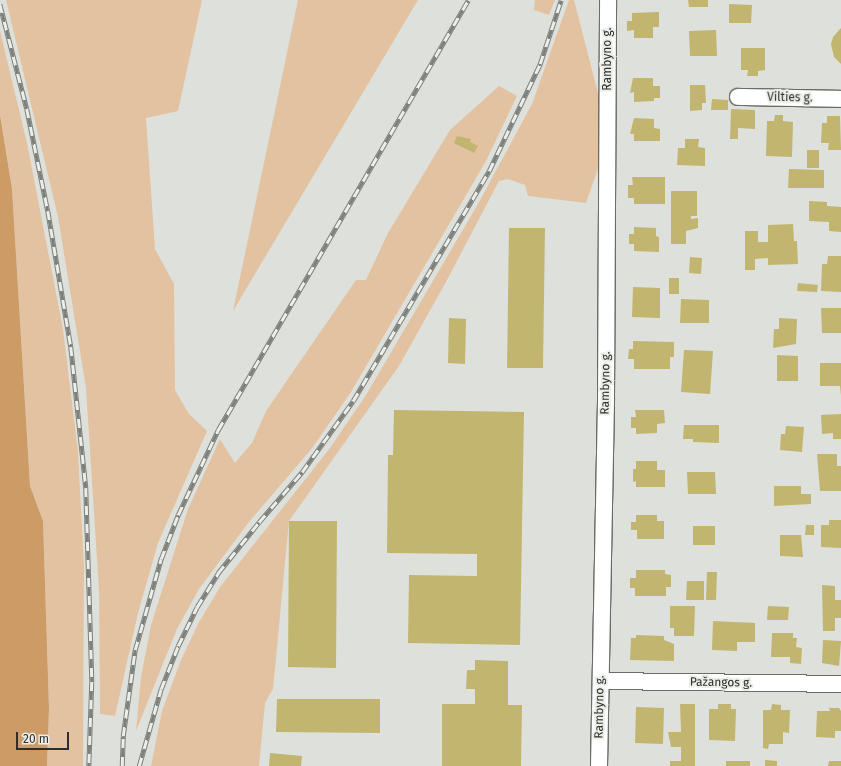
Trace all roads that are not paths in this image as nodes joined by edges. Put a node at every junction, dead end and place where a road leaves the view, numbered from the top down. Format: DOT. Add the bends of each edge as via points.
graph roads {
  1 [pos="608,0"];
  2 [pos="738,97"];
  3 [pos="841,99"];
  4 [pos="601,681"];
  5 [pos="841,684"];
  6 [pos="599,766"];
  1 -- 4 [label="street, Rambyno g." via="606,397"];
  2 -- 3 [label="street, Vilties g."];
  4 -- 5 [label="street, Pažangos g."];
  4 -- 6 [label="street, Rambyno g."];
}
